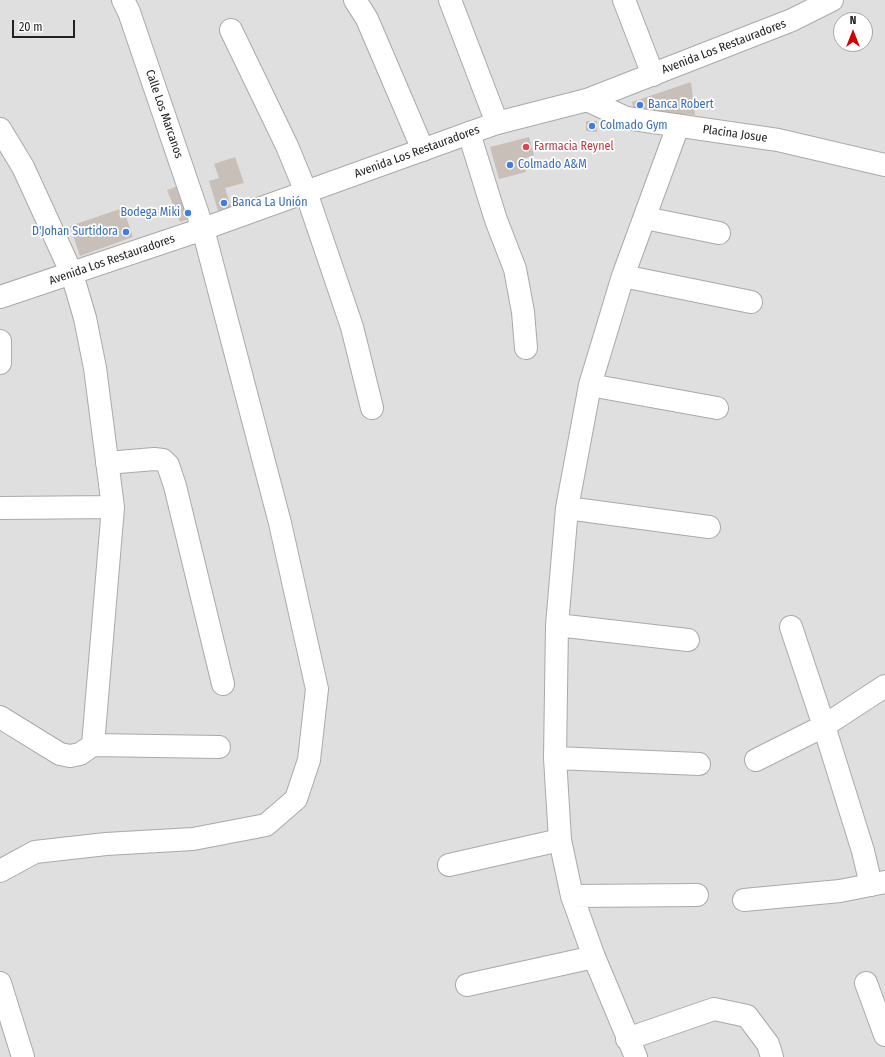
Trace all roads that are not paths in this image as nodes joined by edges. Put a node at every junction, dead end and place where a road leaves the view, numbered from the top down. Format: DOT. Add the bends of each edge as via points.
graph roads {
  1 [pos="123,0"];
  2 [pos="355,0"];
  3 [pos="450,0"];
  4 [pos="624,0"];
  5 [pos="832,0"];
  6 [pos="232,30"];
  7 [pos="653,75"];
  8 [pos="588,100"];
  9 [pos="497,123"];
  10 [pos="678,126"];
  11 [pos="0,129"];
  12 [pos="469,133"];
  13 [pos="423,150"];
  14 [pos="885,165"];
  15 [pos="306,192"];
  16 [pos="645,218"];
  17 [pos="203,229"];
  18 [pos="719,233"];
  19 [pos="72,274"];
  20 [pos="623,276"];
  21 [pos="0,297"];
  22 [pos="751,302"];
  23 [pos="0,341"];
  24 [pos="526,348"];
  25 [pos="0,364"];
  26 [pos="590,385"];
  27 [pos="372,408"];
  28 [pos="717,408"];
  29 [pos="107,464"];
  30 [pos="113,507"];
  31 [pos="0,508"];
  32 [pos="567,508"];
  33 [pos="709,527"];
  34 [pos="557,625"];
  35 [pos="792,627"];
  36 [pos="688,640"];
  37 [pos="222,684"];
  38 [pos="885,686"];
  39 [pos="0,717"];
  40 [pos="824,726"];
  41 [pos="93,745"];
  42 [pos="219,747"];
  43 [pos="555,758"];
  44 [pos="756,760"];
  45 [pos="699,764"];
  46 [pos="560,840"];
  47 [pos="449,865"];
  48 [pos="0,871"];
  49 [pos="878,883"];
  50 [pos="697,895"];
  51 [pos="572,896"];
  52 [pos="744,900"];
  53 [pos="594,956"];
  54 [pos="866,982"];
  55 [pos="0,983"];
  56 [pos="467,985"];
  57 [pos="885,1035"];
  58 [pos="632,1048"];
  59 [pos="23,1057"];
  60 [pos="772,1057"];
  1 -- 17 [label="street, Calle Los Marcanos"];
  2 -- 13 [label="street" via="367,19"];
  3 -- 9 [label="street"];
  4 -- 7 [label="street"];
  5 -- 7 [label="street, Avenida Los Restauradores" via="792,20"];
  6 -- 15 [label="street"];
  7 -- 8 [label="street, Avenida Los Restauradores"];
  8 -- 9 [label="street, Avenida Los Restauradores"];
  8 -- 10 [label="street, Placina Josue" via="626,118"];
  9 -- 12 [label="street, Avenida Los Restauradores"];
  10 -- 14 [label="street, Placina Josue" via="778,140"];
  10 -- 16 [label="street"];
  11 -- 19 [label="street" via="23,167"];
  12 -- 13 [label="street, Avenida Los Restauradores"];
  12 -- 24 [label="street" via="496,220 515,269"];
  13 -- 15 [label="street, Avenida Los Restauradores"];
  15 -- 17 [label="street, Avenida Los Restauradores"];
  15 -- 27 [label="street" via="352,327"];
  16 -- 18 [label="street"];
  16 -- 20 [label="street"];
  17 -- 19 [label="street, Avenida Los Restauradores"];
  17 -- 48 [label="street, Calle Los Marcanos" via="280,523 317,689 309,760 296,798 266,825 193,839 106,844 35,852"];
  19 -- 21 [label="street, Avenida Los Restauradores"];
  19 -- 29 [label="street" via="85,318 95,368"];
  20 -- 22 [label="street"];
  20 -- 26 [label="street"];
  23 -- 25 [label="street"];
  26 -- 28 [label="street"];
  26 -- 32 [label="street"];
  29 -- 30 [label="street"];
  29 -- 37 [label="street" via="154,459 163,460 168,465"];
  30 -- 31 [label="street"];
  30 -- 41 [label="street"];
  32 -- 33 [label="street"];
  32 -- 34 [label="street"];
  34 -- 36 [label="street"];
  34 -- 43 [label="street"];
  35 -- 40 [label="street"];
  38 -- 40 [label="street"];
  39 -- 41 [label="street" via="60,754 80,754"];
  40 -- 44 [label="street"];
  40 -- 49 [label="street" via="863,851"];
  41 -- 42 [label="street"];
  43 -- 45 [label="street"];
  43 -- 46 [label="street"];
  46 -- 47 [label="street"];
  46 -- 51 [label="street"];
  49 -- 52 [label="street" via="840,891"];
  50 -- 51 [label="street"];
  51 -- 53 [label="street"];
  53 -- 56 [label="street"];
  53 -- 58 [label="street"];
  54 -- 57 [label="street"];
  55 -- 59 [label="street"];
  58 -- 60 [label="street" via="714,1009 747,1016 768,1044"];
}
